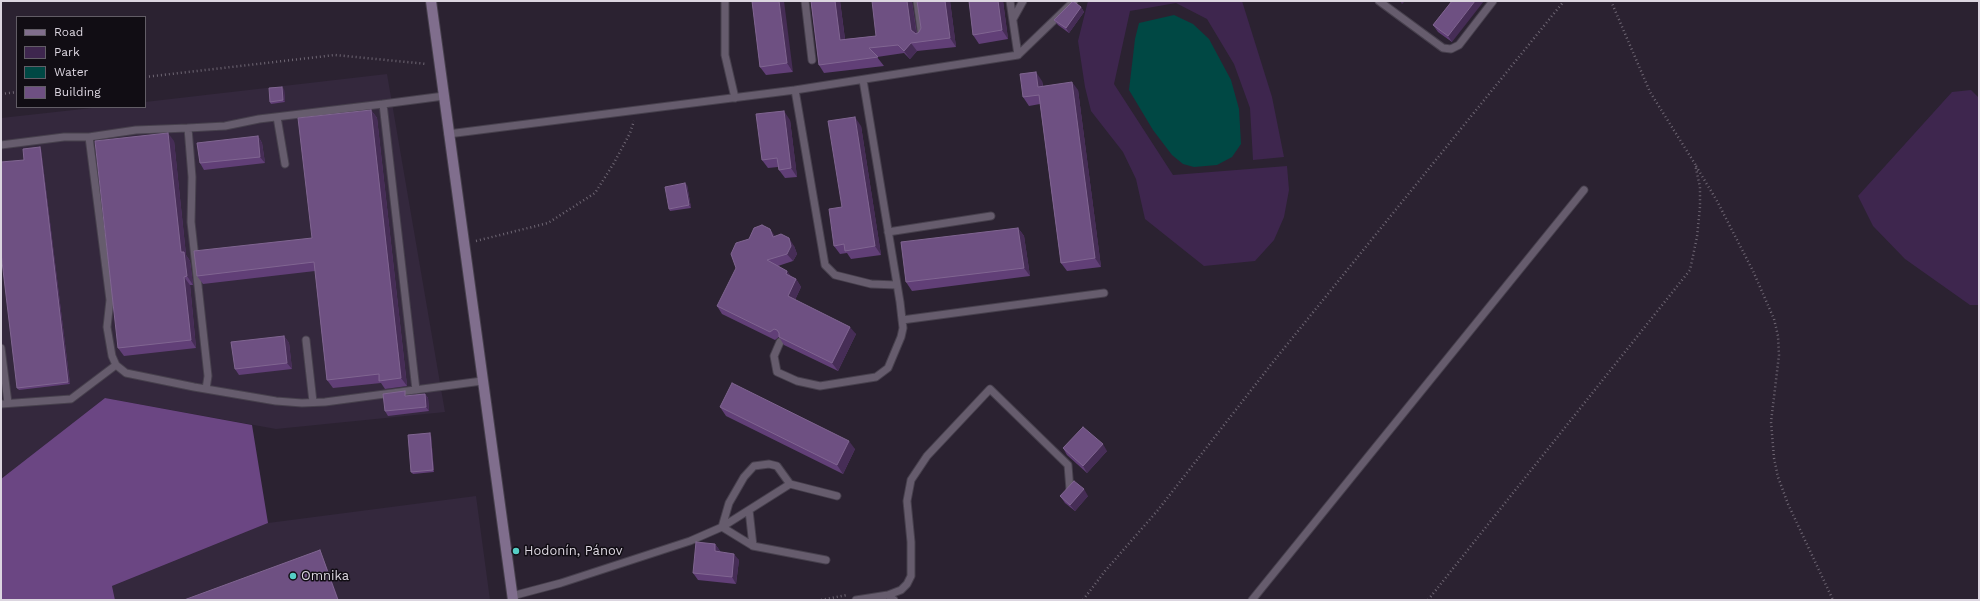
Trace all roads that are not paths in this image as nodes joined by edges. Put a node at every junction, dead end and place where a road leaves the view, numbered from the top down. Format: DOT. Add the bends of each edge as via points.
graph roads {
  1 [pos="431,1"];
  2 [pos="725,1"];
  3 [pos="805,1"];
  4 [pos="918,1"];
  5 [pos="1010,1"];
  6 [pos="1023,1"];
  7 [pos="1074,1"];
  8 [pos="1379,1"];
  9 [pos="1493,1"];
  10 [pos="1013,19"];
  11 [pos="922,37"];
  12 [pos="1018,55"];
  13 [pos="812,60"];
  14 [pos="863,80"];
  15 [pos="795,90"];
  16 [pos="444,96"];
  17 [pos="735,98"];
  18 [pos="383,104"];
  19 [pos="277,117"];
  20 [pos="188,128"];
  21 [pos="448,134"];
  22 [pos="89,137"];
  23 [pos="1,145"];
  24 [pos="285,164"];
  25 [pos="1584,190"];
  26 [pos="991,216"];
  27 [pos="888,232"];
  28 [pos="897,285"];
  29 [pos="1104,293"];
  30 [pos="902,320"];
  31 [pos="306,340"];
  32 [pos="780,342"];
  33 [pos="1,348"];
  34 [pos="116,365"];
  35 [pos="482,381"];
  36 [pos="206,389"];
  37 [pos="416,390"];
  38 [pos="313,402"];
  39 [pos="4,404"];
  40 [pos="790,484"];
  41 [pos="1070,490"];
  42 [pos="837,496"];
  43 [pos="749,510"];
  44 [pos="722,527"];
  45 [pos="753,546"];
  46 [pos="826,560"];
  47 [pos="888,595"];
  48 [pos="513,598"];
  49 [pos="856,600"];
  50 [pos="894,600"];
  51 [pos="1252,600"];
  1 -- 16 [label="main road"];
  2 -- 17 [label="lane" via="724,55"];
  3 -- 13 [label="lane"];
  4 -- 11 [label="lane"];
  5 -- 10 [label="lane"];
  6 -- 10 [label="lane"];
  7 -- 12 [label="lane"];
  8 -- 9 [label="lane" via="1442,48 1451,49 1459,46"];
  10 -- 12 [label="lane"];
  12 -- 14 [label="lane"];
  14 -- 15 [label="lane"];
  14 -- 27 [label="lane"];
  15 -- 17 [label="lane"];
  15 -- 28 [label="lane" via="825,265 835,275 871,284"];
  16 -- 18 [label="lane"];
  16 -- 21 [label="main road"];
  17 -- 21 [label="lane"];
  18 -- 19 [label="lane"];
  18 -- 37 [label="lane"];
  19 -- 20 [label="lane" via="225,126"];
  19 -- 24 [label="lane"];
  20 -- 22 [label="lane" via="136,130"];
  20 -- 36 [label="lane" via="192,177 191,222 208,376"];
  21 -- 35 [label="main road"];
  22 -- 23 [label="lane" via="64,137"];
  22 -- 34 [label="lane" via="110,300 107,327"];
  25 -- 51 [label="lane"];
  26 -- 27 [label="lane"];
  27 -- 28 [label="lane"];
  28 -- 30 [label="lane"];
  29 -- 30 [label="lane"];
  30 -- 32 [label="lane" via="901,337 888,368 876,377 820,386 797,381 777,372 774,356"];
  31 -- 38 [label="lane"];
  33 -- 39 [label="lane"];
  34 -- 36 [label="lane" via="126,373"];
  34 -- 39 [label="lane" via="70,399"];
  35 -- 37 [label="lane"];
  35 -- 48 [label="main road"];
  36 -- 38 [label="lane" via="276,401"];
  37 -- 38 [label="lane"];
  40 -- 42 [label="lane"];
  40 -- 43 [label="lane"];
  40 -- 44 [label="lane" via="777,466 754,466 744,477 729,503"];
  41 -- 47 [label="lane" via="1068,465 990,389 927,456 911,480 907,501 911,576 901,590"];
  43 -- 44 [label="lane"];
  43 -- 45 [label="lane"];
  44 -- 45 [label="lane"];
  44 -- 48 [label="lane" via="690,541"];
  45 -- 46 [label="lane"];
  47 -- 49 [label="lane"];
  47 -- 50 [label="lane"];
}
